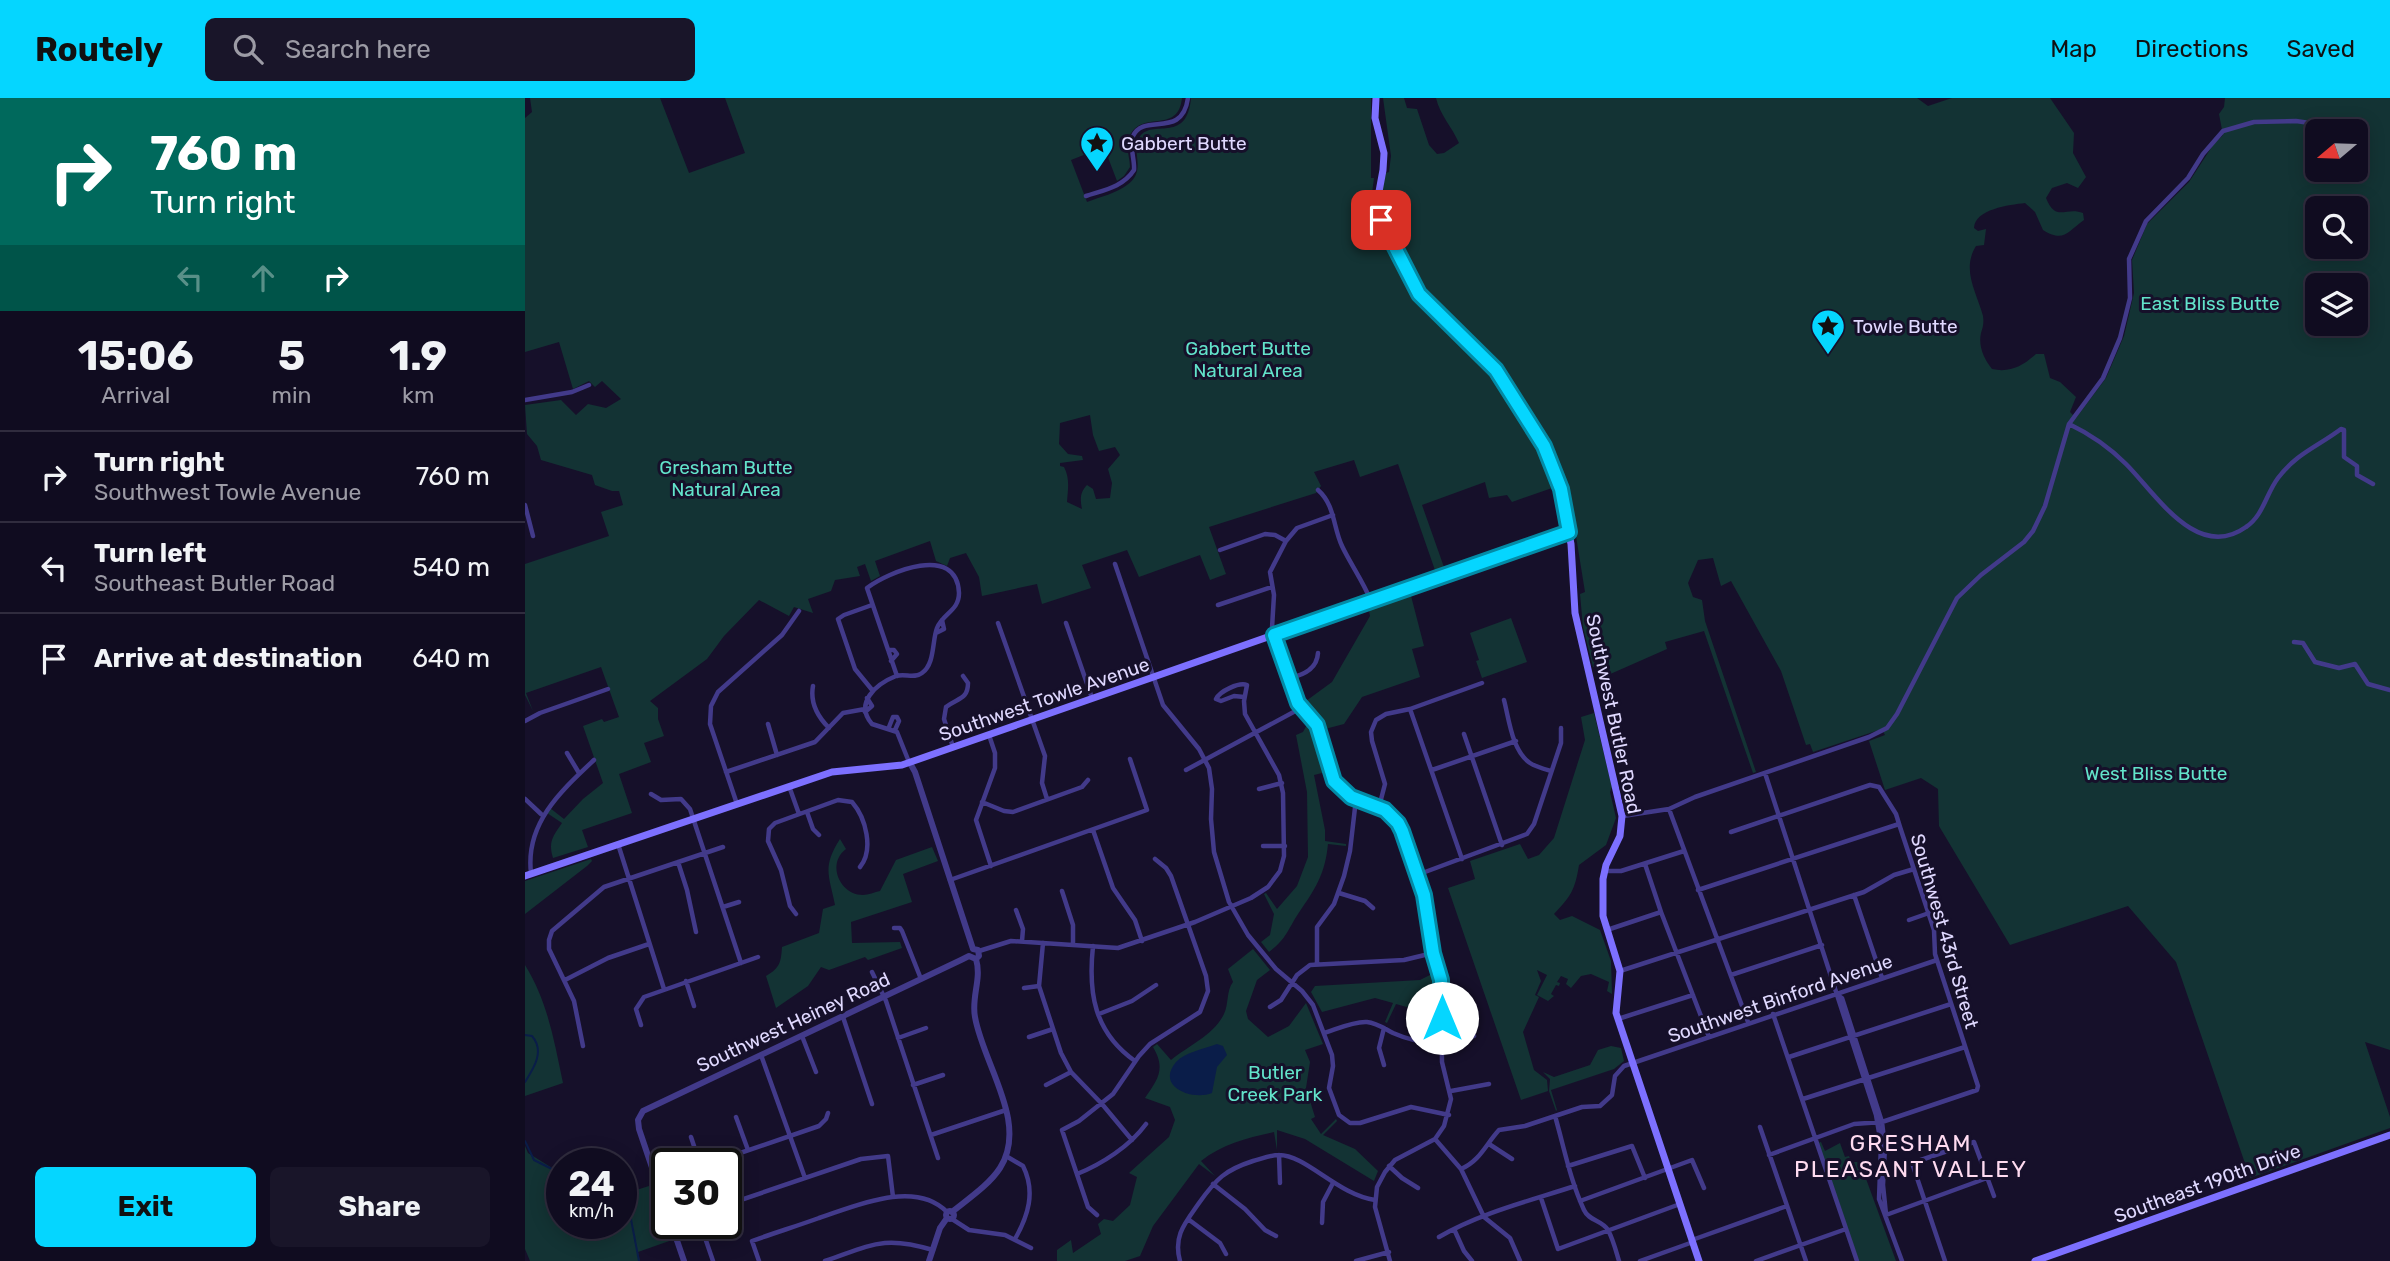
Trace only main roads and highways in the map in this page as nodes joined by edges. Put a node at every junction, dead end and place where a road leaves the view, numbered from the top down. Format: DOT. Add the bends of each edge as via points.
graph roads {
  1 [pos="1376,98"];
  2 [pos="1569,532"];
  3 [pos="528,875"];
  4 [pos="2390,1135"];
  5 [pos="1699,1261"];
  6 [pos="2035,1261"];
  1 -- 2 [label="main road, Southwest Butler Road" via="1376,125 1384,153 1378,197 1384,228 1419,294 1496,370 1544,446 1561,489"];
  2 -- 3 [label="main road, Southwest Towle Avenue" via="910,762 843,769"];
  2 -- 5 [label="main road, Southwest Butler Road" via="1575,613 1622,816 1620,836 1604,871 1602,909 1620,971 1617,1020"];
  4 -- 6 [label="main road, Southeast 190th Drive"];
}
